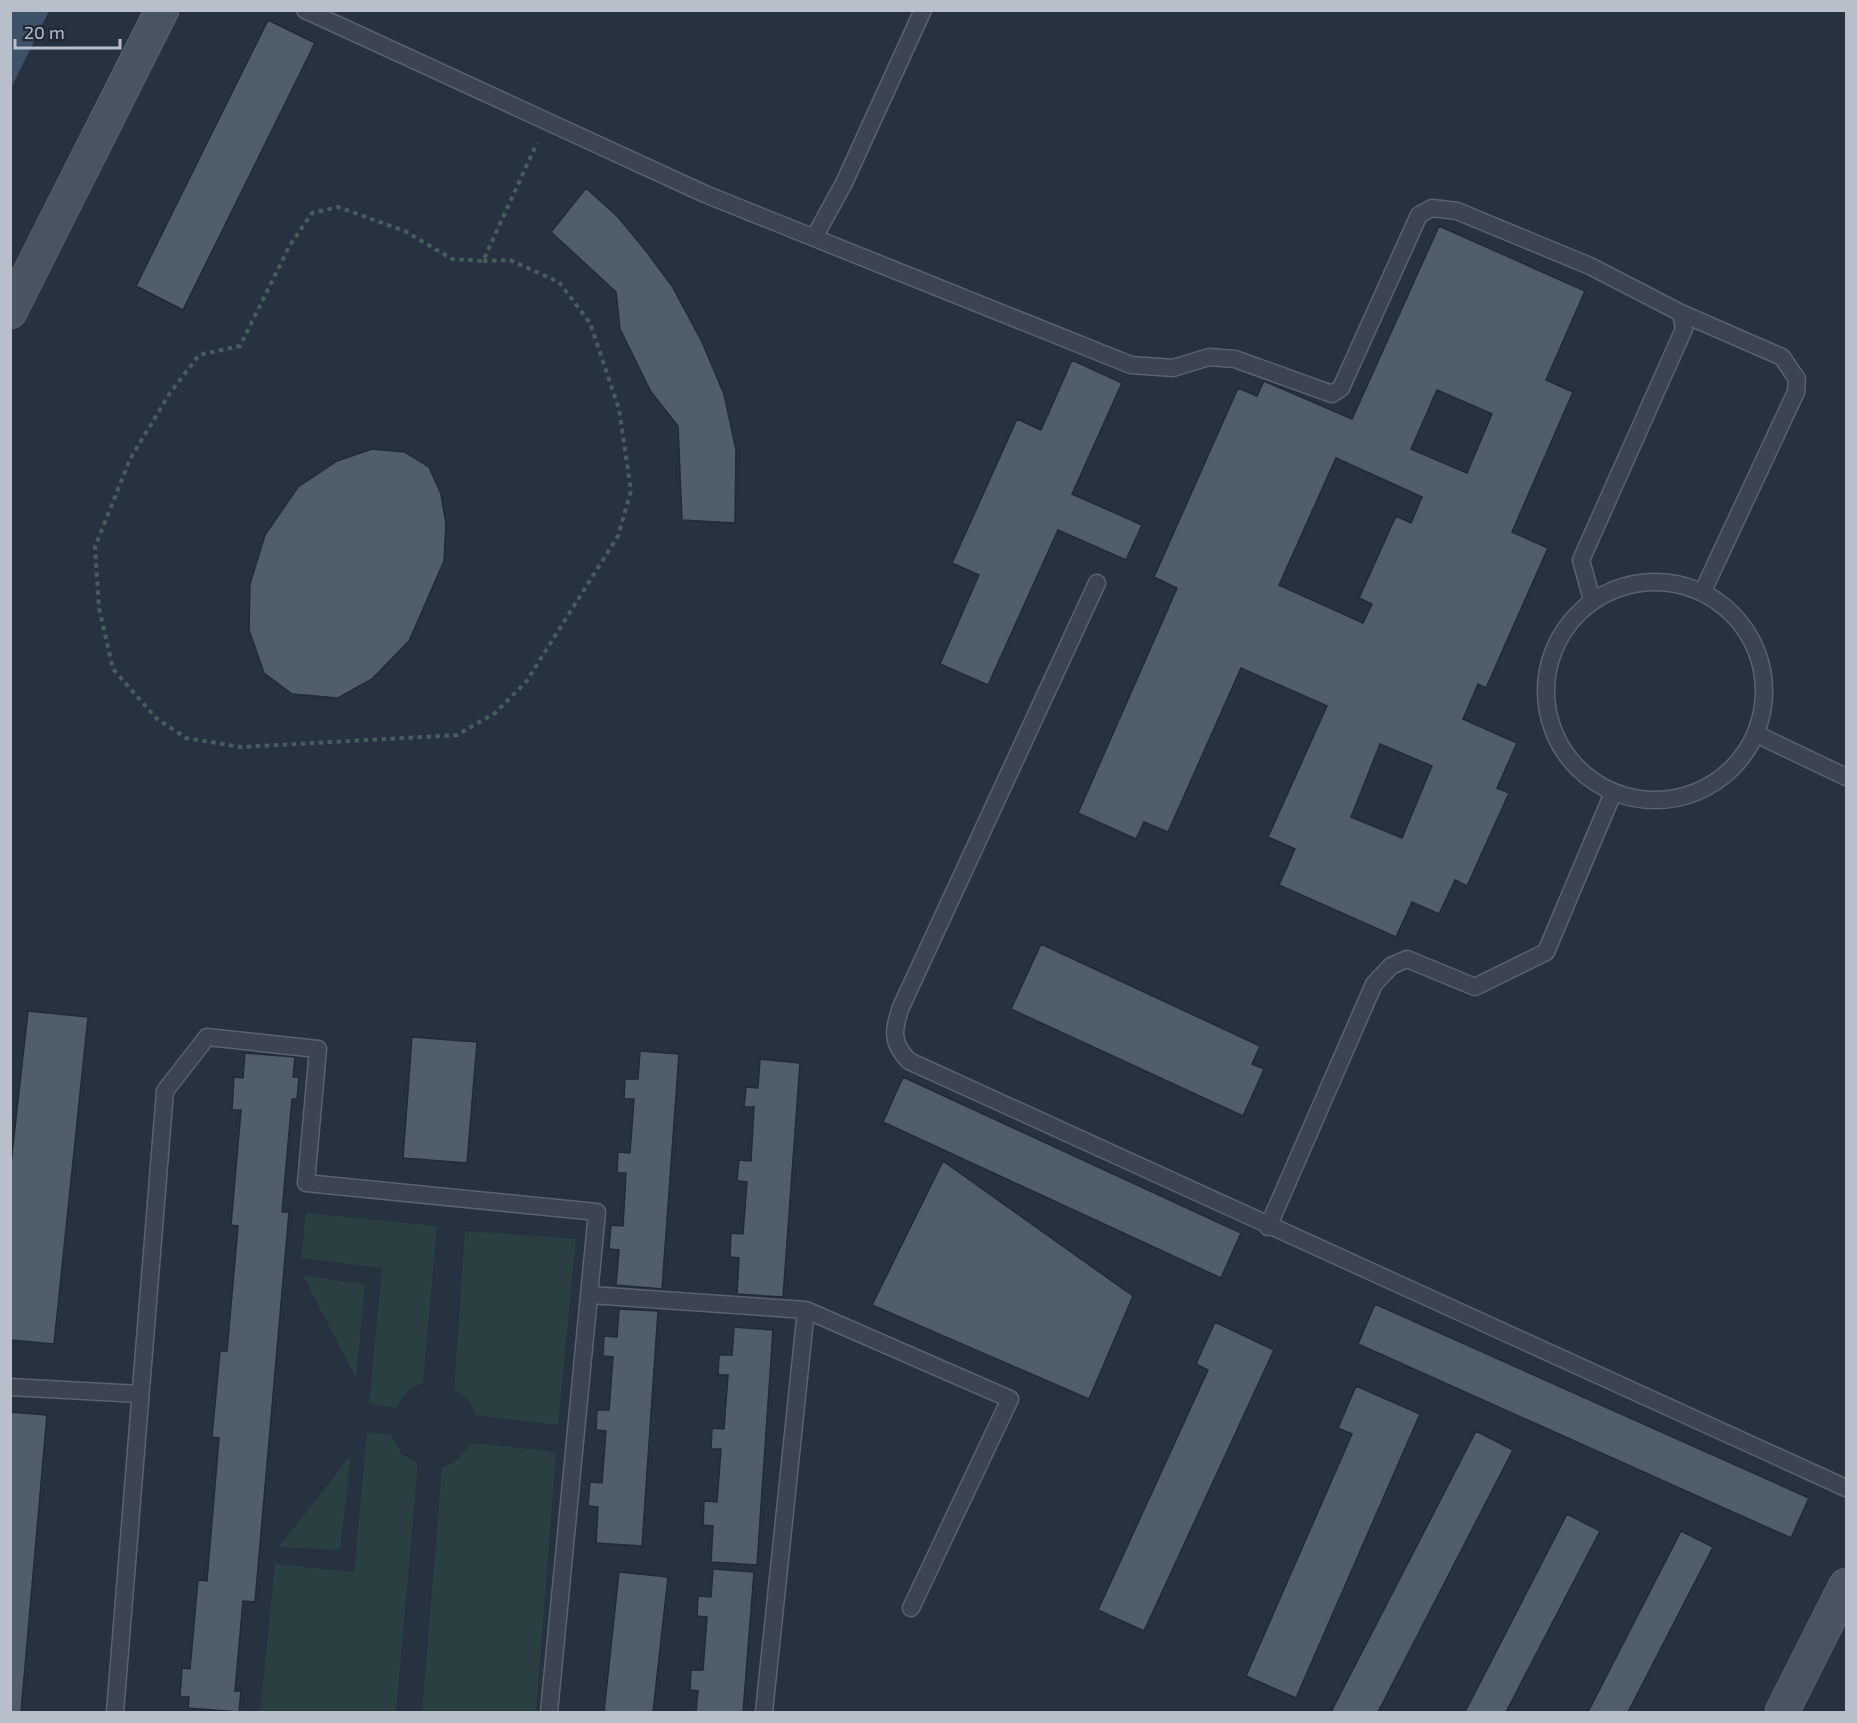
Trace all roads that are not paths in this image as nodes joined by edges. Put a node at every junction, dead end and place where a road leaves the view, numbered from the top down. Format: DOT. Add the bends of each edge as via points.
graph roads {
  1 [pos="162,10"];
  2 [pos="305,10"];
  3 [pos="923,10"];
  4 [pos="815,237"];
  5 [pos="10,312"];
  6 [pos="1682,313"];
  7 [pos="1097,583"];
  8 [pos="1703,591"];
  9 [pos="1592,600"];
  10 [pos="1756,734"];
  11 [pos="1846,777"];
  12 [pos="1613,793"];
  13 [pos="1268,1227"];
  14 [pos="591,1296"];
  15 [pos="806,1310"];
  16 [pos="10,1387"];
  17 [pos="140,1394"];
  18 [pos="1846,1488"];
  19 [pos="1846,1585"];
  20 [pos="911,1608"];
  21 [pos="115,1713"];
  22 [pos="549,1713"];
  23 [pos="764,1713"];
  24 [pos="1782,1713"];
  1 -- 5 [label="main road"];
  2 -- 4 [label="lane" via="705,194"];
  3 -- 4 [label="lane"];
  4 -- 6 [label="lane" via="1131,365 1173,368 1209,357 1235,359 1332,394 1341,388 1419,215 1432,208 1457,211 1590,266"];
  6 -- 8 [label="lane" via="1782,357 1797,379 1796,392"];
  6 -- 9 [label="lane" via="1684,328 1672,362 1581,560"];
  7 -- 13 [label="lane" via="901,1007 894,1027 897,1049 909,1061"];
  8 -- 9 [label="lane" via="1669,581 1632,583"];
  8 -- 10 [label="lane" via="1729,609 1756,647 1764,679 1763,708"];
  9 -- 12 [label="lane" via="1557,641 1547,672 1546,708 1554,734 1572,762"];
  10 -- 11 [label="lane"];
  10 -- 12 [label="lane" via="1738,763 1719,780 1674,799 1639,800"];
  12 -- 13 [label="lane" via="1546,951 1474,987 1407,959 1391,966 1374,984"];
  13 -- 18 [label="lane"];
  14 -- 15 [label="lane"];
  14 -- 17 [label="lane" via="597,1212 306,1183 318,1049 207,1037 165,1091"];
  14 -- 22 [label="lane"];
  15 -- 20 [label="lane" via="1010,1398"];
  15 -- 23 [label="lane"];
  16 -- 17 [label="lane"];
  17 -- 21 [label="lane"];
  19 -- 24 [label="main road"];
}
